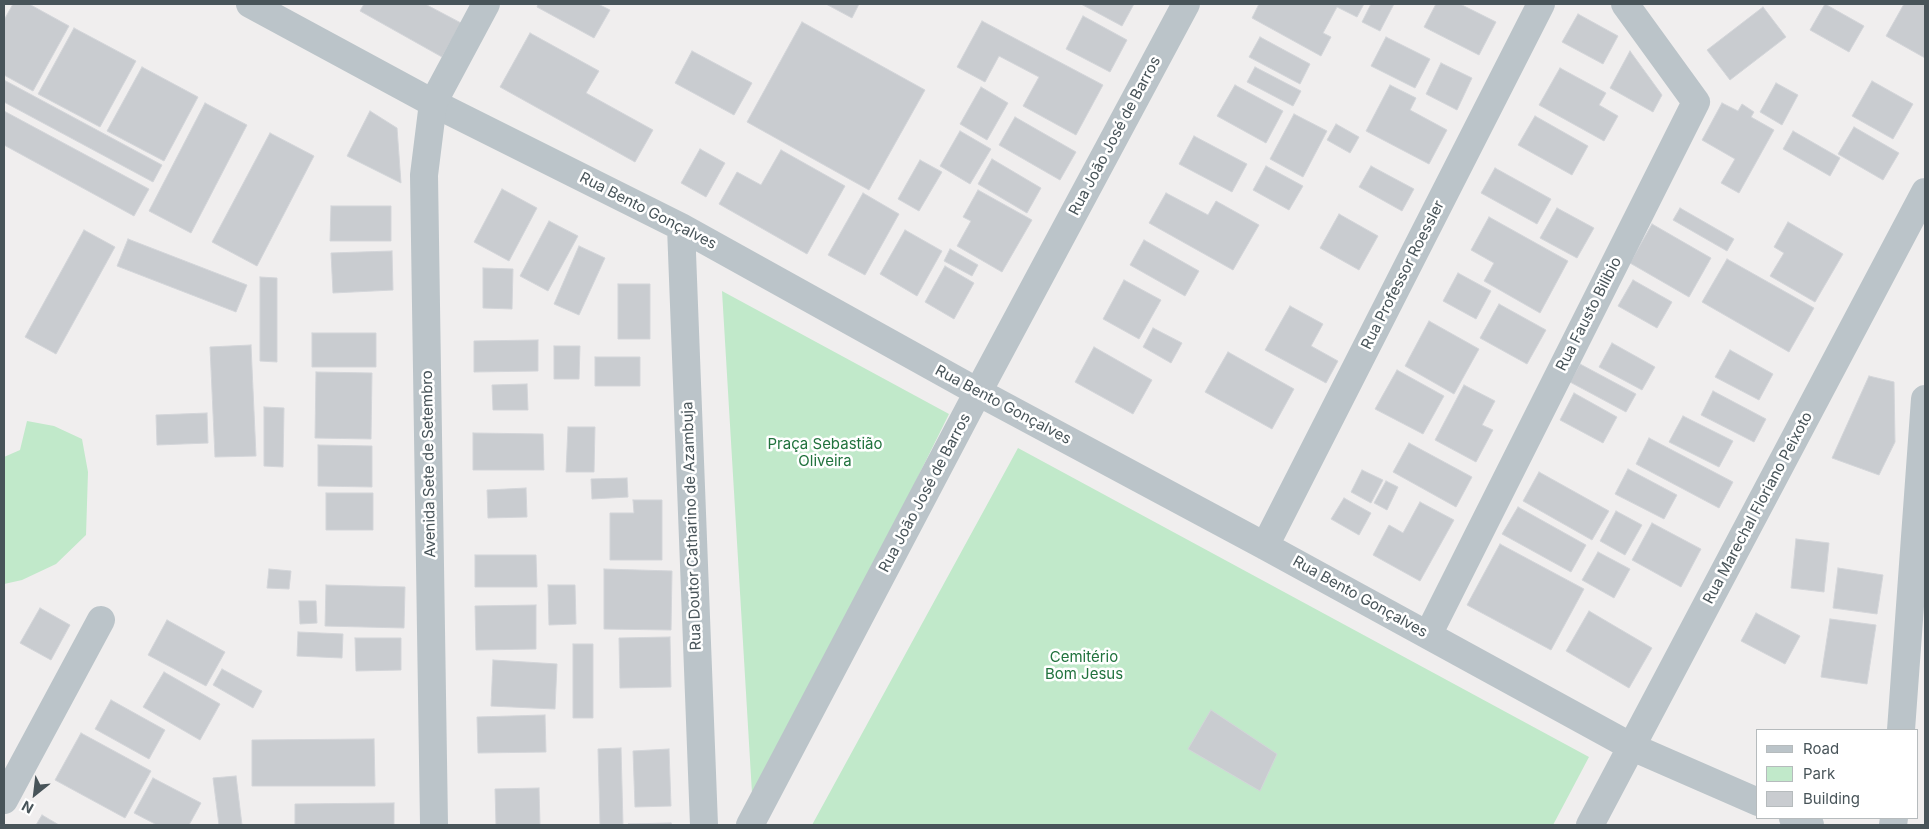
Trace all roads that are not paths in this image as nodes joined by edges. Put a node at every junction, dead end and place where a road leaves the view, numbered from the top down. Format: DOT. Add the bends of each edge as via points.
graph roads {
  1 [pos="250,4"];
  2 [pos="486,4"];
  3 [pos="1186,4"];
  4 [pos="1541,4"];
  5 [pos="1625,4"];
  6 [pos="433,103"];
  7 [pos="1925,192"];
  8 [pos="680,226"];
  9 [pos="978,392"];
  10 [pos="1925,399"];
  11 [pos="1923,484"];
  12 [pos="1265,546"];
  13 [pos="102,620"];
  14 [pos="1428,635"];
  15 [pos="1901,729"];
  16 [pos="1632,747"];
  17 [pos="4,800"];
  18 [pos="1756,801"];
  19 [pos="1795,819"];
  20 [pos="434,825"];
  21 [pos="704,825"];
  22 [pos="750,825"];
  23 [pos="1590,825"];
  24 [pos="1810,825"];
  1 -- 6 [label="street, Rua Bento Gonçalves"];
  2 -- 6 [label="street"];
  3 -- 9 [label="street, Rua João José de Barros"];
  4 -- 12 [label="street, Rua Professor Roessler"];
  5 -- 14 [label="street, Rua Fausto Bilibio" via="1696,102"];
  6 -- 8 [label="street, Rua Bento Gonçalves"];
  6 -- 20 [label="street, Avenida Sete de Setembro" via="424,175"];
  7 -- 16 [label="street, Rua Marechal Floriano Peixoto"];
  8 -- 9 [label="street, Rua Bento Gonçalves"];
  8 -- 21 [label="street, Rua Doutor Catharino de Azambuja"];
  9 -- 12 [label="street, Rua Bento Gonçalves"];
  9 -- 22 [label="street, Rua João José de Barros"];
  10 -- 11 [label="street"];
  11 -- 15 [label="street"];
  12 -- 14 [label="street, Rua Bento Gonçalves"];
  13 -- 17 [label="street"];
  14 -- 16 [label="street, Rua Bento Gonçalves"];
  16 -- 18 [label="street, Rua Bento Gonçalves"];
  16 -- 23 [label="street, Rua Marechal Floriano Peixoto"];
  19 -- 24 [label="street"];
}
